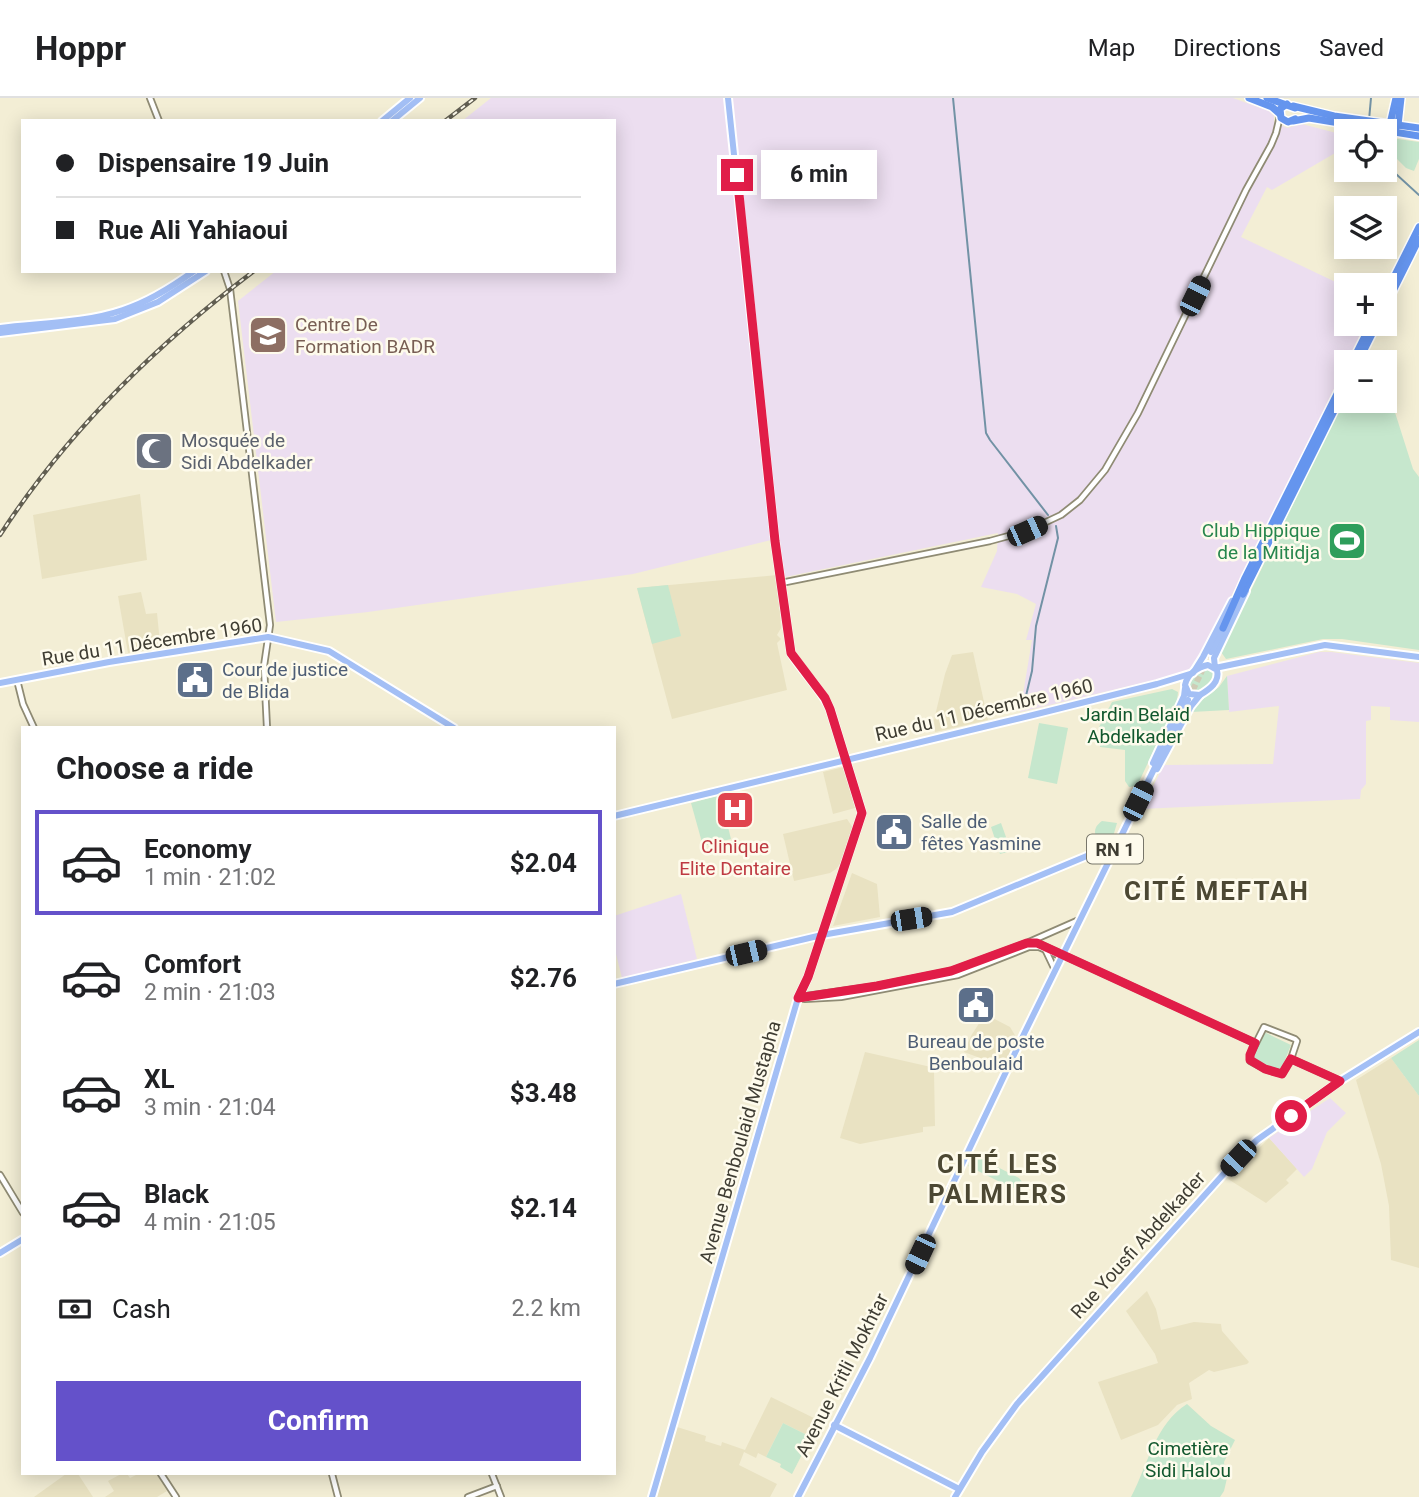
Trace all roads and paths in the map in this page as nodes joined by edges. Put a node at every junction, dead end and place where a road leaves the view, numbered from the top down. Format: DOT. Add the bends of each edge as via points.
graph roads {
  1 [pos="150,98"];
  2 [pos="410,98"];
  3 [pos="420,98"];
  4 [pos="728,98"];
  5 [pos="1250,98"];
  6 [pos="1267,98"];
  7 [pos="1395,98"];
  8 [pos="1401,98"];
  9 [pos="1290,105"];
  10 [pos="1400,110"];
  11 [pos="1280,115"];
  12 [pos="158,119"];
  13 [pos="384,119"];
  14 [pos="394,119"];
  15 [pos="1343,119"];
  16 [pos="1394,119"];
  17 [pos="1397,119"];
  18 [pos="1292,121"];
  19 [pos="1334,121"];
  20 [pos="1397,128"];
  21 [pos="1417,132"];
  22 [pos="1276,133"];
  23 [pos="1419,227"];
  24 [pos="1419,239"];
  25 [pos="191,273"];
  26 [pos="203,273"];
  27 [pos="225,273"];
  28 [pos="1396,273"];
  29 [pos="1397,283"];
  30 [pos="0,328"];
  31 [pos="0,333"];
  32 [pos="1334,401"];
  33 [pos="1334,410"];
  34 [pos="1248,578"];
  35 [pos="781,583"];
  36 [pos="1223,628"];
  37 [pos="268,637"];
  38 [pos="1215,651"];
  39 [pos="1419,657"];
  40 [pos="1250,661"];
  41 [pos="1215,668"];
  42 [pos="1193,673"];
  43 [pos="17,680"];
  44 [pos="1216,682"];
  45 [pos="0,683"];
  46 [pos="1157,684"];
  47 [pos="1187,693"];
  48 [pos="1200,695"];
  49 [pos="33,726"];
  50 [pos="267,726"];
  51 [pos="451,726"];
  52 [pos="846,759"];
  53 [pos="1149,778"];
  54 [pos="616,816"];
  55 [pos="1118,843"];
  56 [pos="1080,920"];
  57 [pos="822,935"];
  58 [pos="1027,943"];
  59 [pos="1044,949"];
  60 [pos="1062,956"];
  61 [pos="1055,971"];
  62 [pos="616,984"];
  63 [pos="798,998"];
  64 [pos="1419,1032"];
  65 [pos="1255,1043"];
  66 [pos="1291,1059"];
  67 [pos="1340,1081"];
  68 [pos="0,1175"];
  69 [pos="21,1210"];
  70 [pos="21,1240"];
  71 [pos="0,1253"];
  72 [pos="834,1425"];
  73 [pos="163,1475"];
  74 [pos="332,1475"];
  75 [pos="492,1475"];
  76 [pos="497,1486"];
  77 [pos="959,1489"];
  78 [pos="176,1497"];
  79 [pos="338,1497"];
  80 [pos="468,1497"];
  81 [pos="500,1497"];
  82 [pos="652,1497"];
  83 [pos="798,1497"];
  84 [pos="955,1497"];
  1 -- 12 [label="street"];
  2 -- 13 [label="main road"];
  3 -- 14 [label="main road"];
  4 -- 35 [label="main road, Avenue Benboulaid Mustapha"];
  5 -- 11 [label="highway"];
  6 -- 9 [label="highway"];
  7 -- 16 [label="highway"];
  8 -- 10 [label="highway"];
  9 -- 11 [label="highway" via="1281,108"];
  9 -- 15 [label="highway"];
  9 -- 18 [label="highway" via="1297,113"];
  10 -- 17 [label="highway"];
  10 -- 21 [label="highway"];
  11 -- 18 [label="highway" via="1284,121"];
  11 -- 22 [label="street"];
  18 -- 19 [label="highway"];
  18 -- 22 [label="street"];
  20 -- 21 [label="highway"];
  22 -- 35 [label="street" via="1138,413 1105,470 1080,500 1027,531"];
  23 -- 28 [label="highway"];
  24 -- 29 [label="highway"];
  25 -- 30 [label="main road" via="152,298 122,310"];
  26 -- 31 [label="main road" via="158,302 116,319"];
  27 -- 37 [label="street" via="246,416"];
  32 -- 34 [label="highway"];
  33 -- 34 [label="highway"];
  34 -- 36 [label="highway"];
  34 -- 38 [label="main road"];
  34 -- 42 [label="main road"];
  35 -- 52 [label="main road, Avenue Benboulaid Mustapha" via="791,653 825,698"];
  36 -- 38 [label="main road"];
  37 -- 43 [label="main road, Rue du 11 Décembre 1960"];
  37 -- 50 [label="street" via="264,666"];
  37 -- 51 [label="main road, Rue du 11 Décembre 1960" via="329,651"];
  38 -- 40 [label="main road" via="1226,663"];
  38 -- 41 [label="main road"];
  39 -- 40 [label="main road" via="1325,645"];
  40 -- 41 [label="main road"];
  40 -- 44 [label="main road" via="1227,671"];
  41 -- 42 [label="main road" via="1204,665"];
  41 -- 44 [label="main road"];
  42 -- 46 [label="main road, Rue du 11 Décembre 1960"];
  42 -- 47 [label="main road" via="1185,681"];
  43 -- 45 [label="main road, Rue du 11 Décembre 1960"];
  43 -- 49 [label="street"];
  44 -- 48 [label="main road"];
  46 -- 47 [label="main road, Rue du 11 Décembre 1960" via="1173,684"];
  46 -- 52 [label="main road, Rue du 11 Décembre 1960"];
  47 -- 48 [label="main road"];
  47 -- 53 [label="main road, RN 1" via="1157,751"];
  48 -- 53 [label="main road, RN 1"];
  52 -- 54 [label="main road, Rue du 11 Décembre 1960"];
  52 -- 57 [label="main road, Avenue Benboulaid Mustapha" via="862,813"];
  53 -- 55 [label="main road, Avenue Kritli Mokhtar / RN 1"];
  55 -- 56 [label="main road, Avenue Kritli Mokhtar / RN 1"];
  55 -- 57 [label="main road" via="953,912"];
  56 -- 58 [label="street"];
  56 -- 60 [label="main road, Avenue Kritli Mokhtar / RN 1"];
  57 -- 62 [label="main road"];
  57 -- 63 [label="main road, Avenue Benboulaid Mustapha"];
  58 -- 60 [label="street" via="1046,945"];
  58 -- 63 [label="street" via="951,971"];
  59 -- 60 [label="street"];
  59 -- 61 [label="street"];
  59 -- 63 [label="street" via="1029,947 958,975 841,996"];
  60 -- 61 [label="main road, Avenue Kritli Mokhtar / RN 1"];
  60 -- 65 [label="street"];
  61 -- 72 [label="main road, Avenue Kritli Mokhtar / RN 1" via="883,1333"];
  63 -- 82 [label="main road, Avenue Benboulaid Mustapha"];
  64 -- 67 [label="main road, Rue Yousfi Abdelkader"];
  65 -- 66 [label="street" via="1250,1060 1265,1069 1282,1074"];
  65 -- 66 [label="street" via="1264,1027 1295,1039"];
  66 -- 67 [label="street"];
  67 -- 77 [label="main road, Rue Yousfi Abdelkader" via="1257,1140 1220,1177 1031,1387"];
  68 -- 69 [label="street"];
  70 -- 71 [label="main road"];
  72 -- 77 [label="main road"];
  72 -- 83 [label="main road, Avenue Kritli Mokhtar / RN 1"];
  73 -- 78 [label="street"];
  74 -- 79 [label="street"];
  75 -- 76 [label="street"];
  76 -- 80 [label="street"];
  76 -- 81 [label="street"];
  77 -- 84 [label="main road, Rue Yousfi Abdelkader"];
}
